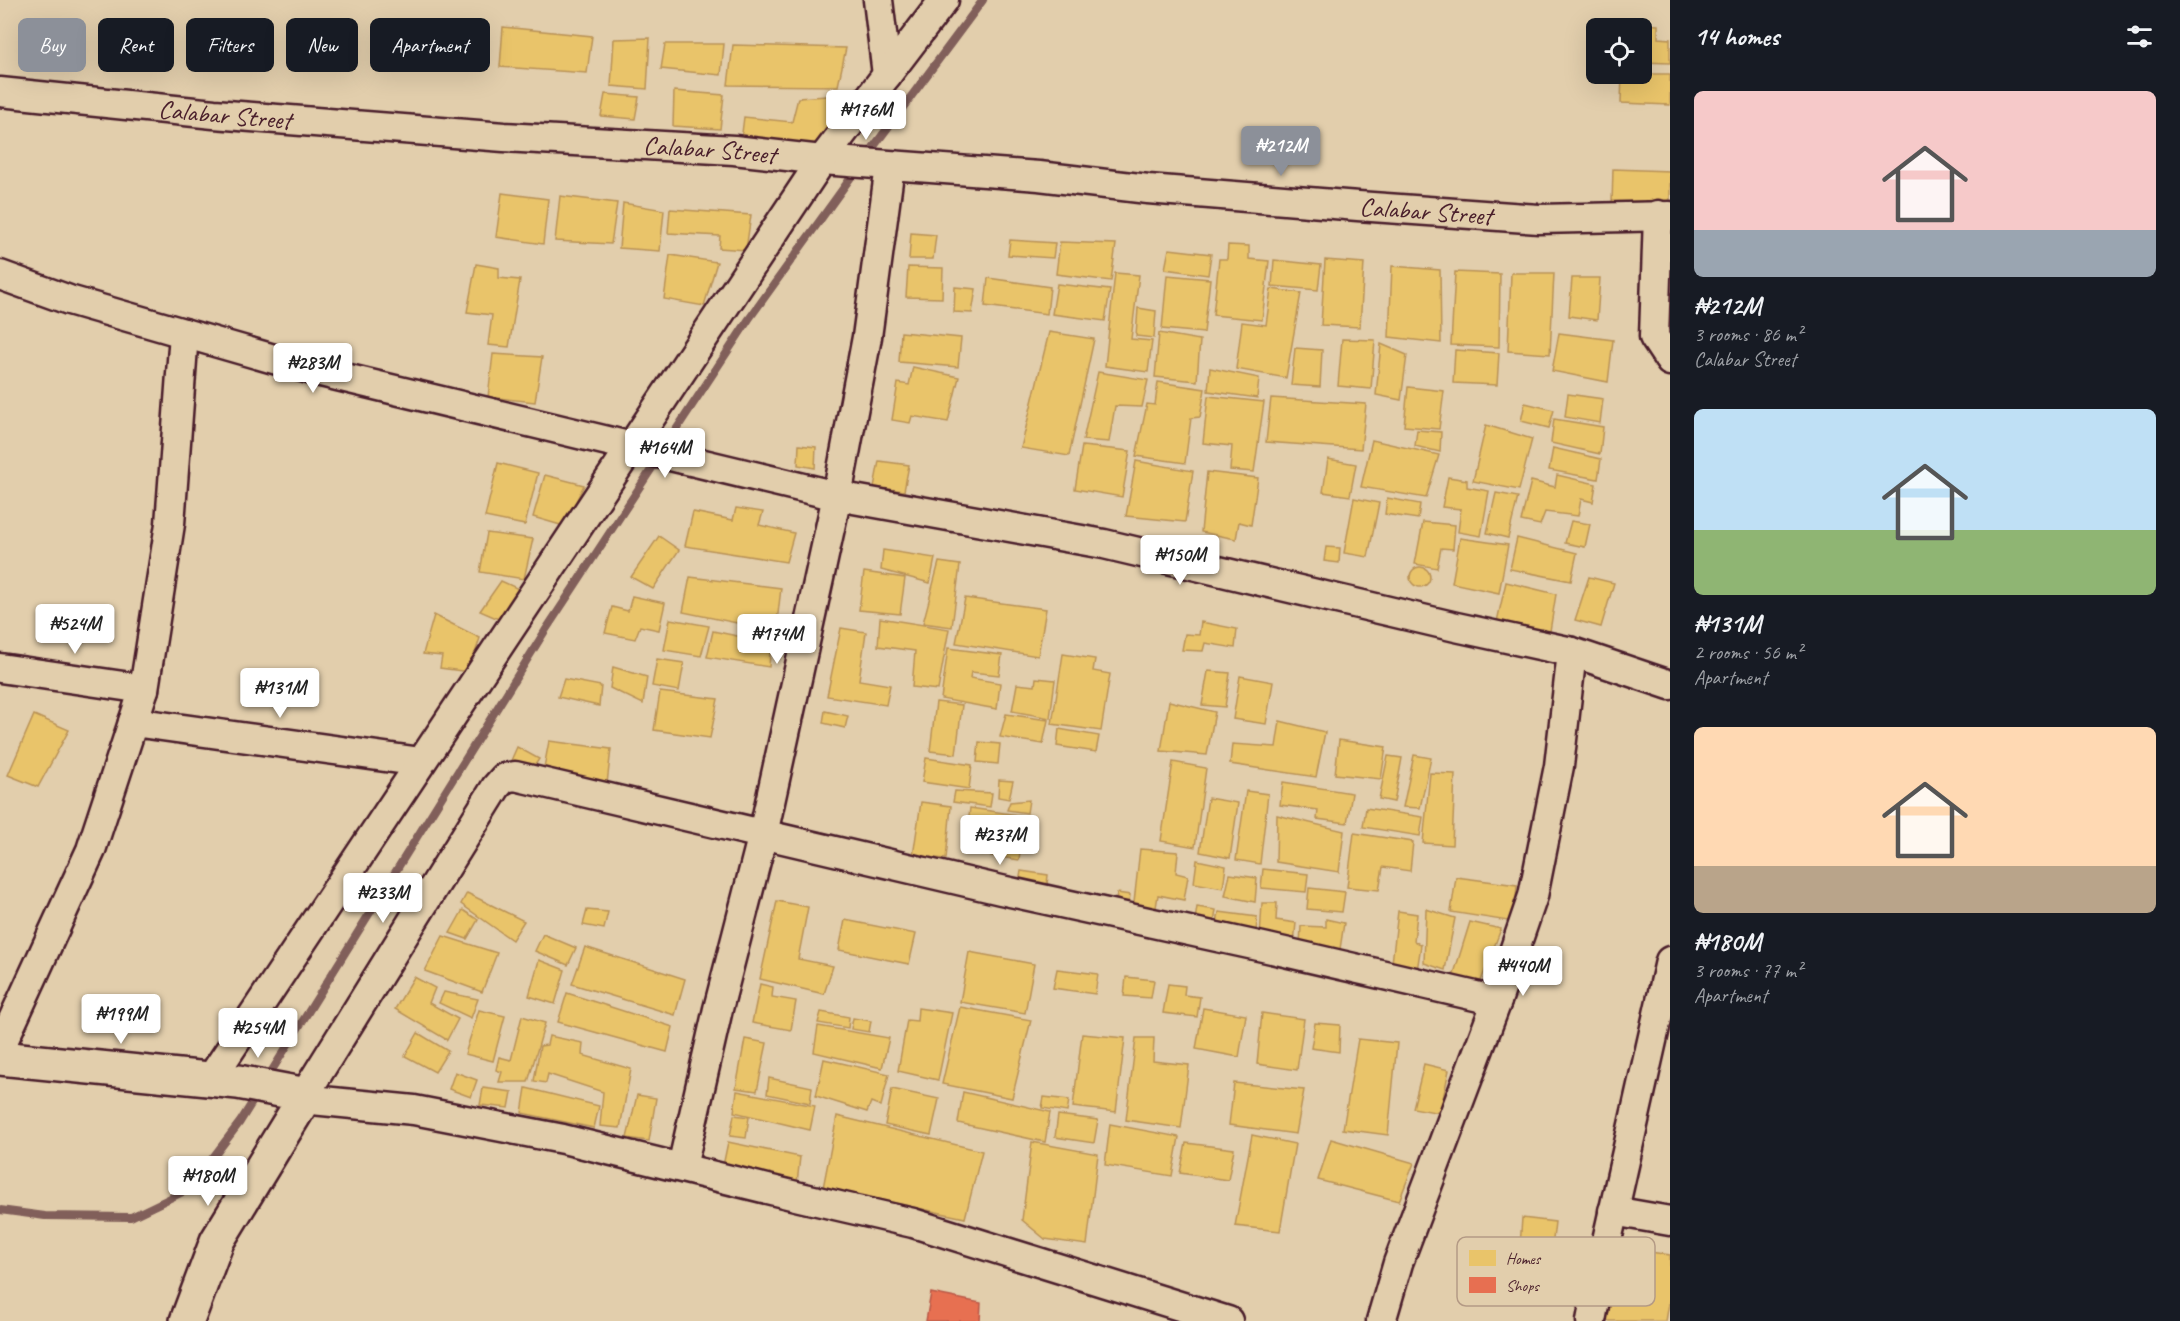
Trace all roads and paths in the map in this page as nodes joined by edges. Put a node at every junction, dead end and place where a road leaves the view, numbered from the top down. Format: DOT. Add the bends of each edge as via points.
graph roads {
  1 [pos="878,0"];
  2 [pos="944,0"];
  3 [pos="887,75"];
  4 [pos="0,92"];
  5 [pos="829,161"];
  6 [pos="890,166"];
  7 [pos="1664,215"];
  8 [pos="0,275"];
  9 [pos="184,333"];
  10 [pos="1670,361"];
  11 [pos="638,448"];
  12 [pos="837,496"];
  13 [pos="1572,652"];
  14 [pos="0,668"];
  15 [pos="1670,685"];
  16 [pos="144,689"];
  17 [pos="133,722"];
  18 [pos="421,762"];
  19 [pos="763,834"];
  20 [pos="1670,961"];
  21 [pos="1497,1001"];
  22 [pos="0,1048"];
  23 [pos="0,1058"];
  24 [pos="239,1083"];
  25 [pos="302,1099"];
  26 [pos="682,1167"];
  27 [pos="1613,1211"];
  28 [pos="1670,1221"];
  29 [pos="1608,1237"];
  30 [pos="1594,1306"];
  31 [pos="187,1321"];
  32 [pos="1228,1321"];
  33 [pos="1381,1321"];
  34 [pos="1591,1321"];
  1 -- 3 [label="street"];
  2 -- 3 [label="street"];
  3 -- 5 [label="street"];
  4 -- 5 [label="street, Calabar Street" via="214,114 734,150"];
  5 -- 6 [label="street, Calabar Street"];
  5 -- 11 [label="street"];
  6 -- 7 [label="street, Calabar Street" via="1539,219"];
  6 -- 12 [label="street" via="867,337"];
  7 -- 10 [label="street" via="1654,338"];
  8 -- 9 [label="street" via="69,300"];
  9 -- 11 [label="street" via="312,370"];
  9 -- 16 [label="street" via="170,524"];
  11 -- 12 [label="street"];
  11 -- 18 [label="street"];
  12 -- 13 [label="street" via="1104,544"];
  12 -- 19 [label="street"];
  13 -- 15 [label="street"];
  13 -- 21 [label="street" via="1559,766 1533,896"];
  14 -- 16 [label="street"];
  16 -- 17 [label="street"];
  17 -- 18 [label="street"];
  17 -- 22 [label="street" via="91,850"];
  18 -- 24 [label="street"];
  19 -- 21 [label="street"];
  19 -- 25 [label="street" via="515,776 504,778"];
  19 -- 26 [label="street"];
  20 -- 27 [label="street"];
  21 -- 33 [label="street" via="1398,1263"];
  23 -- 24 [label="street"];
  24 -- 25 [label="street" via="296,1093"];
  25 -- 26 [label="street" via="414,1110"];
  25 -- 31 [label="street" via="217,1241"];
  26 -- 32 [label="street" via="913,1222"];
  27 -- 28 [label="street"];
  27 -- 29 [label="street"];
  30 -- 34 [label="street"];
}
